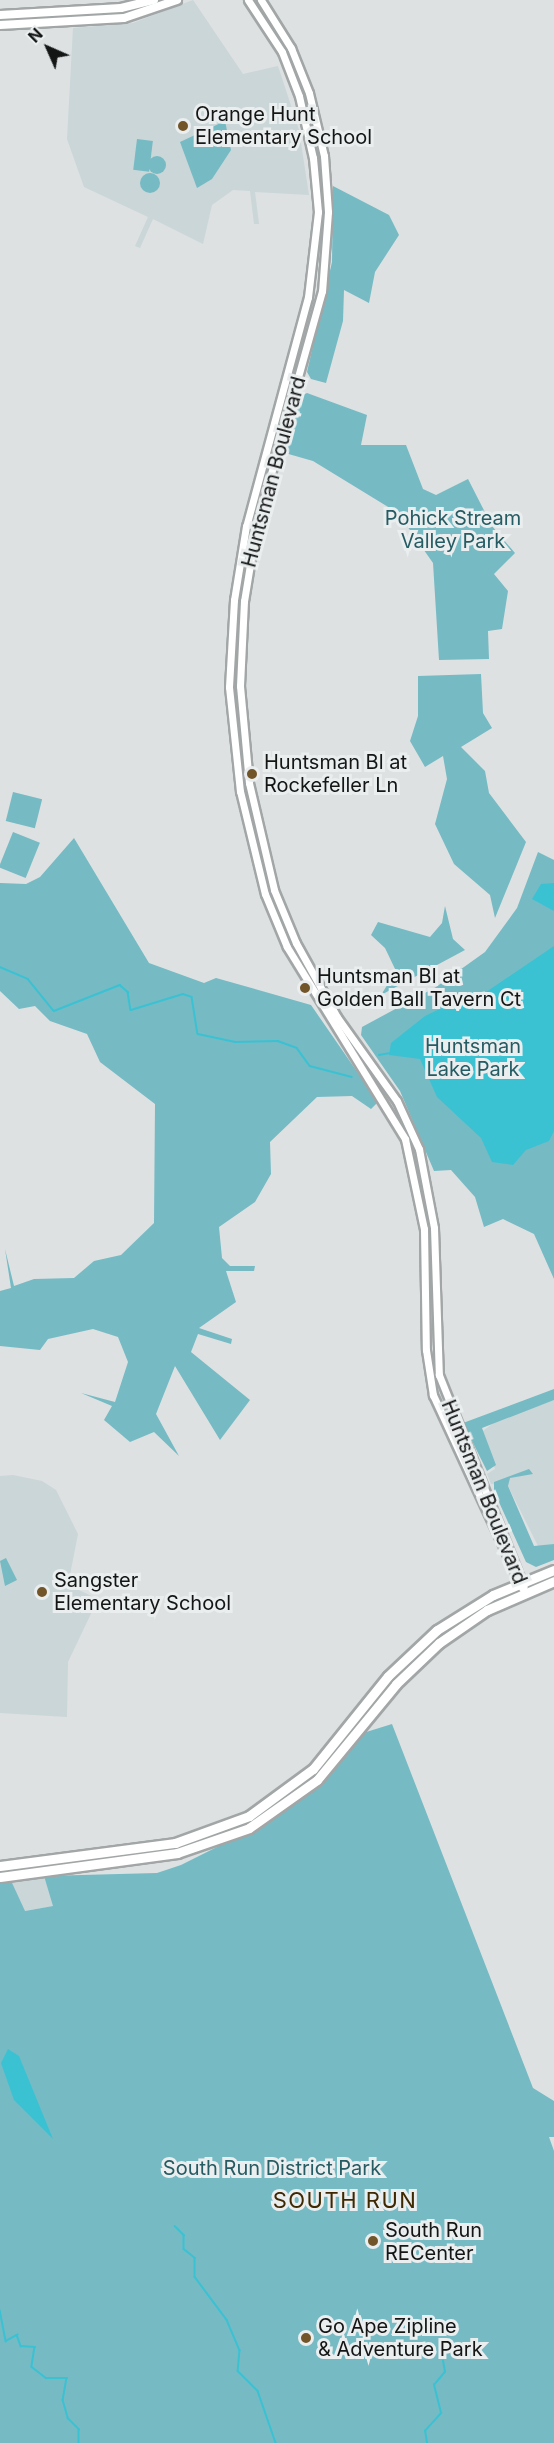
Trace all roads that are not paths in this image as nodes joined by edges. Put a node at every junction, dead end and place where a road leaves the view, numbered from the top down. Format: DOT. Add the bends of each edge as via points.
graph roads {
  1 [pos="154,0"];
  2 [pos="177,0"];
  3 [pos="248,0"];
  4 [pos="261,0"];
  5 [pos="0,15"];
  6 [pos="0,25"];
  7 [pos="554,1570"];
  8 [pos="554,1581"];
  9 [pos="520,1582"];
  10 [pos="525,1592"];
  11 [pos="0,1866"];
  12 [pos="0,1877"];
  1 -- 5 [label="main road" via="121,8"];
  2 -- 6 [label="main road" via="124,18"];
  3 -- 9 [label="street, Huntsman Boulevard" via="282,52 299,96 313,158 318,212 308,297 240,558 230,645 236,766 258,871 286,947 328,1022 388,1106 409,1152 424,1229 426,1350 433,1395"];
  4 -- 9 [label="street, Huntsman Boulevard" via="291,48 309,93 324,156 328,212 322,291 256,528 244,601 240,686 249,783 268,868 296,943 337,1017 397,1101 419,1149 434,1228 439,1375"];
  7 -- 9 [label="highway"];
  8 -- 10 [label="highway"];
  9 -- 10 [label="street, Huntsman Boulevard"];
  9 -- 11 [label="highway" via="465,1611 420,1645 313,1769 249,1816 187,1841"];
  10 -- 12 [label="highway" via="466,1623 425,1655 317,1780 249,1828 177,1853"];
}
